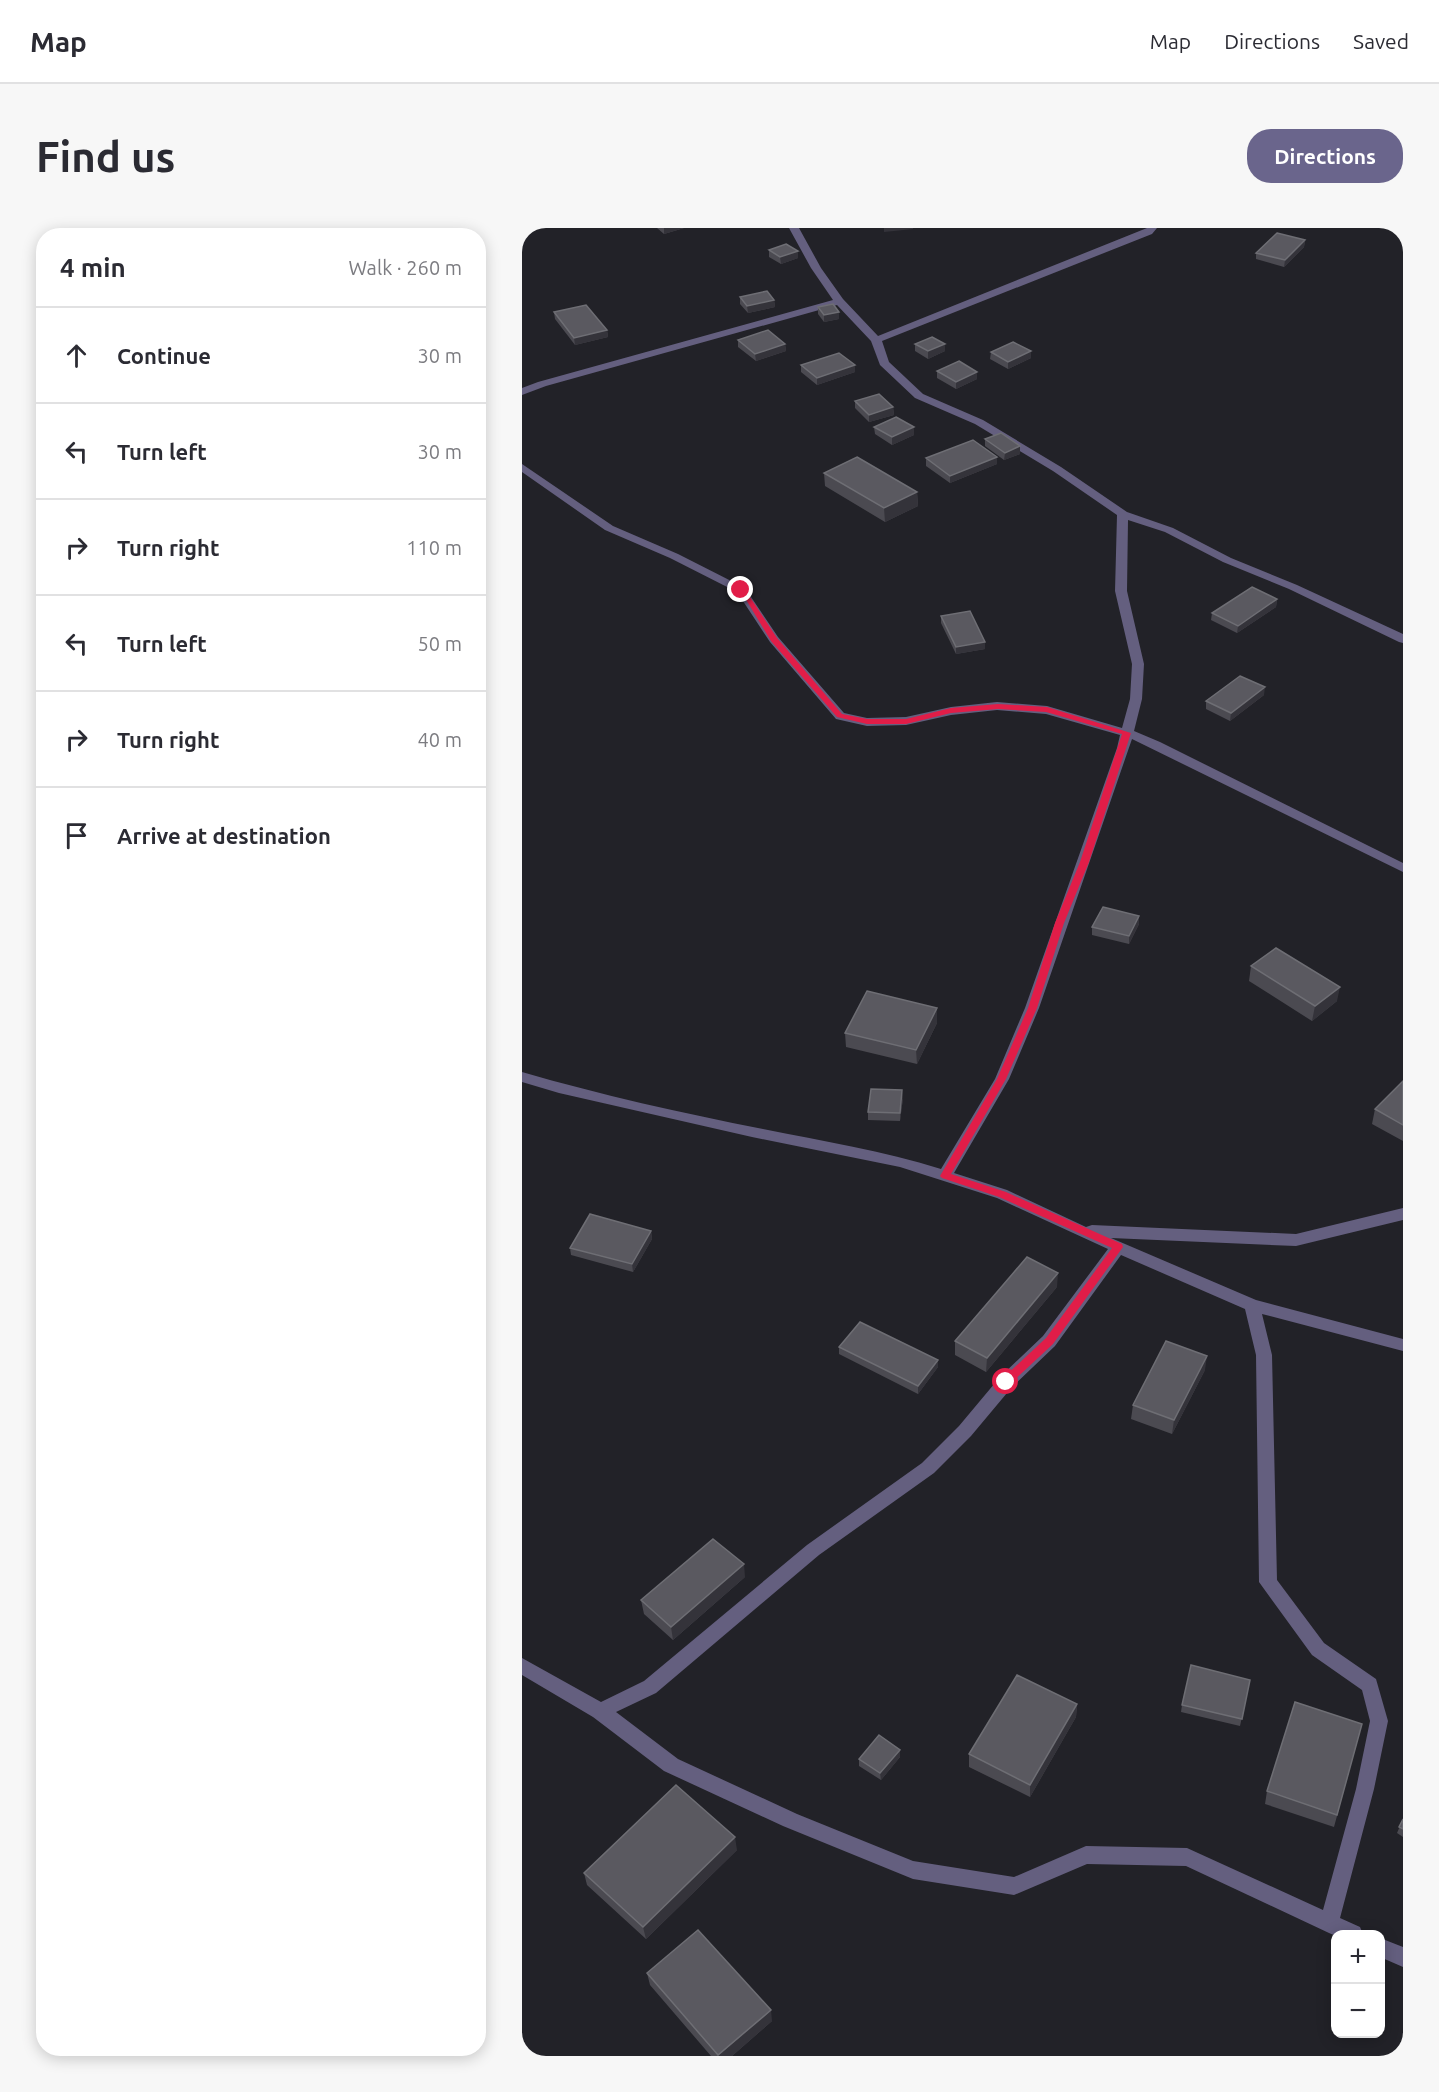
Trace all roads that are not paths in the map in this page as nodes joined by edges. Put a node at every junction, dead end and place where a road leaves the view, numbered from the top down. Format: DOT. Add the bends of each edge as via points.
graph roads {
  1 [pos="794,228"];
  2 [pos="1152,228"];
  3 [pos="840,301"];
  4 [pos="876,340"];
  5 [pos="522,392"];
  6 [pos="522,467"];
  7 [pos="1123,514"];
  8 [pos="1403,639"];
  9 [pos="1127,733"];
  10 [pos="1403,868"];
  11 [pos="522,1077"];
  12 [pos="945,1176"];
  13 [pos="1403,1214"];
  14 [pos="1080,1231"];
  15 [pos="1118,1247"];
  16 [pos="1252,1305"];
  17 [pos="1403,1345"];
  18 [pos="522,1666"];
  19 [pos="600,1711"];
  20 [pos="1329,1924"];
  21 [pos="1342,1930"];
  22 [pos="1385,1949"];
  23 [pos="1403,1957"];
  1 -- 3 [label="street"];
  2 -- 4 [label="street"];
  3 -- 4 [label="street"];
  3 -- 5 [label="street"];
  4 -- 7 [label="street" via="884,363 919,396 979,422"];
  6 -- 9 [label="street" via="609,528 741,590 774,639 840,716 867,722 906,721 998,706 1047,710"];
  7 -- 8 [label="street" via="1169,530"];
  7 -- 9 [label="street" via="1121,591 1138,664 1136,699"];
  9 -- 10 [label="street"];
  9 -- 12 [label="street" via="1032,1008 1002,1079"];
  11 -- 12 [label="street" via="752,1132 902,1162"];
  12 -- 14 [label="street" via="1002,1194"];
  13 -- 14 [label="street" via="1296,1240"];
  14 -- 15 [label="street"];
  15 -- 16 [label="street"];
  15 -- 19 [label="street" via="1049,1341 928,1468 813,1550 650,1687"];
  16 -- 17 [label="street"];
  16 -- 20 [label="street" via="1265,1366 1268,1582 1318,1649 1370,1685 1379,1721"];
  18 -- 19 [label="street"];
  19 -- 20 [label="street" via="671,1766 913,1870 1014,1886 1086,1855 1187,1857"];
  20 -- 21 [label="street"];
  22 -- 23 [label="street"];
}
